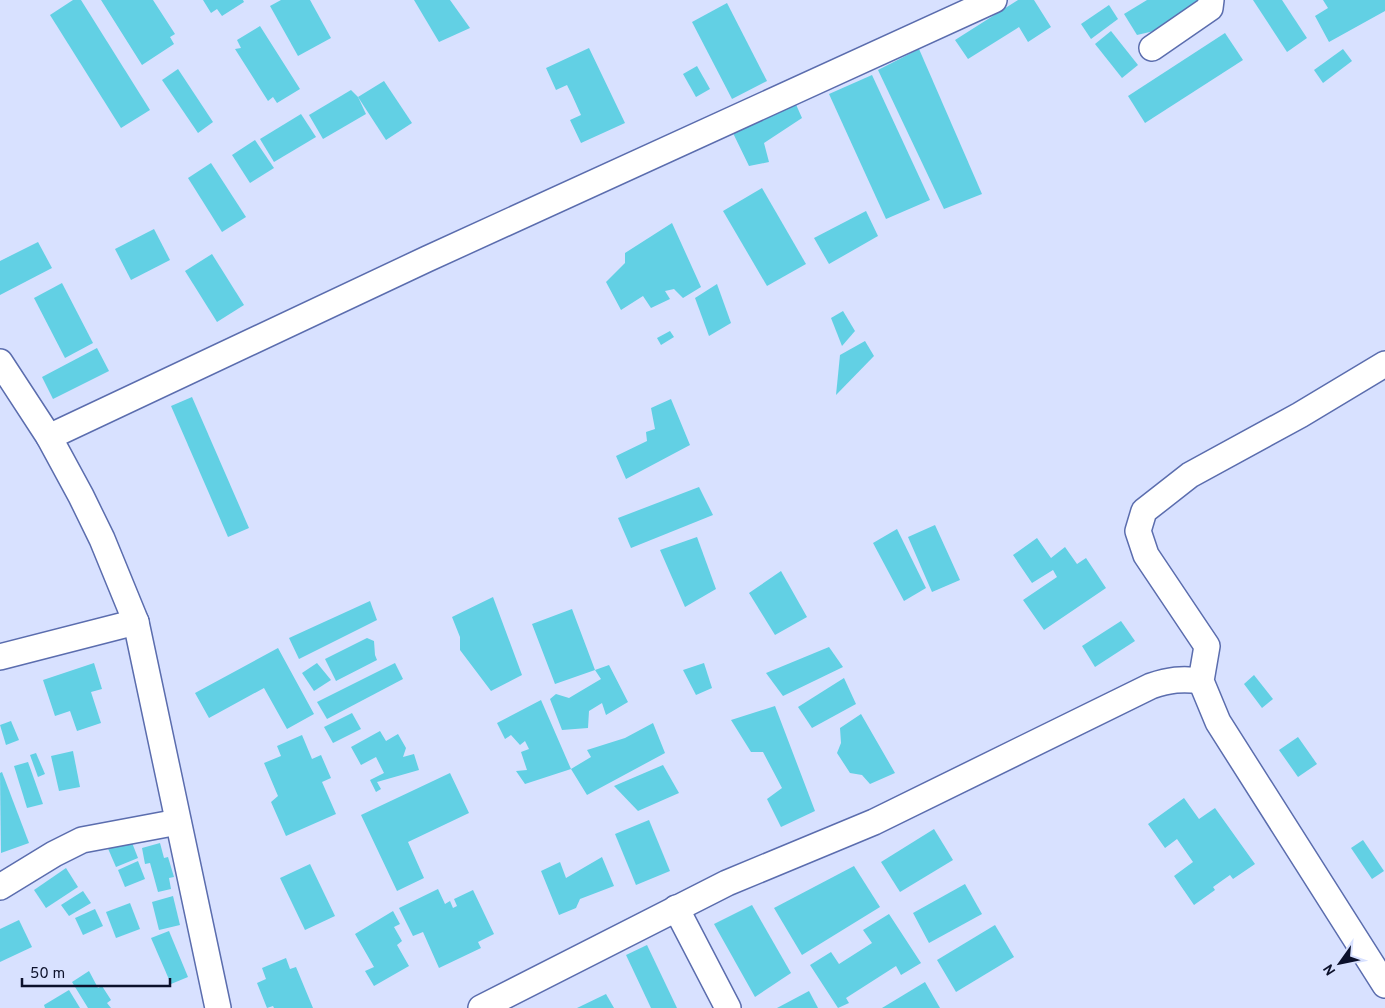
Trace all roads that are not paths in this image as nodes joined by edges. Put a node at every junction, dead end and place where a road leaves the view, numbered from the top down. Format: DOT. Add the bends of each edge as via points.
graph roads {
  1 [pos="994,0"];
  2 [pos="1211,0"];
  3 [pos="1152,48"];
  4 [pos="0,362"];
  5 [pos="1385,364"];
  6 [pos="49,437"];
  7 [pos="136,622"];
  8 [pos="0,657"];
  9 [pos="1201,681"];
  10 [pos="178,822"];
  11 [pos="0,887"];
  12 [pos="676,908"];
  13 [pos="1385,985"];
  14 [pos="218,1008"];
  15 [pos="481,1008"];
  16 [pos="728,1008"];
  1 -- 6 [label="street" via="427,259"];
  2 -- 3 [label="street" via="1210,8"];
  4 -- 6 [label="street"];
  5 -- 9 [label="street" via="1190,475 1144,511 1138,530 1146,555 1207,646"];
  6 -- 7 [label="street" via="102,539"];
  7 -- 8 [label="street"];
  7 -- 10 [label="street"];
  9 -- 12 [label="street" via="1168,680 1151,686 874,822 744,875"];
  9 -- 13 [label="street" via="1218,722"];
  10 -- 11 [label="street" via="82,840"];
  10 -- 14 [label="street"];
  12 -- 15 [label="street"];
  12 -- 16 [label="street"];
}
